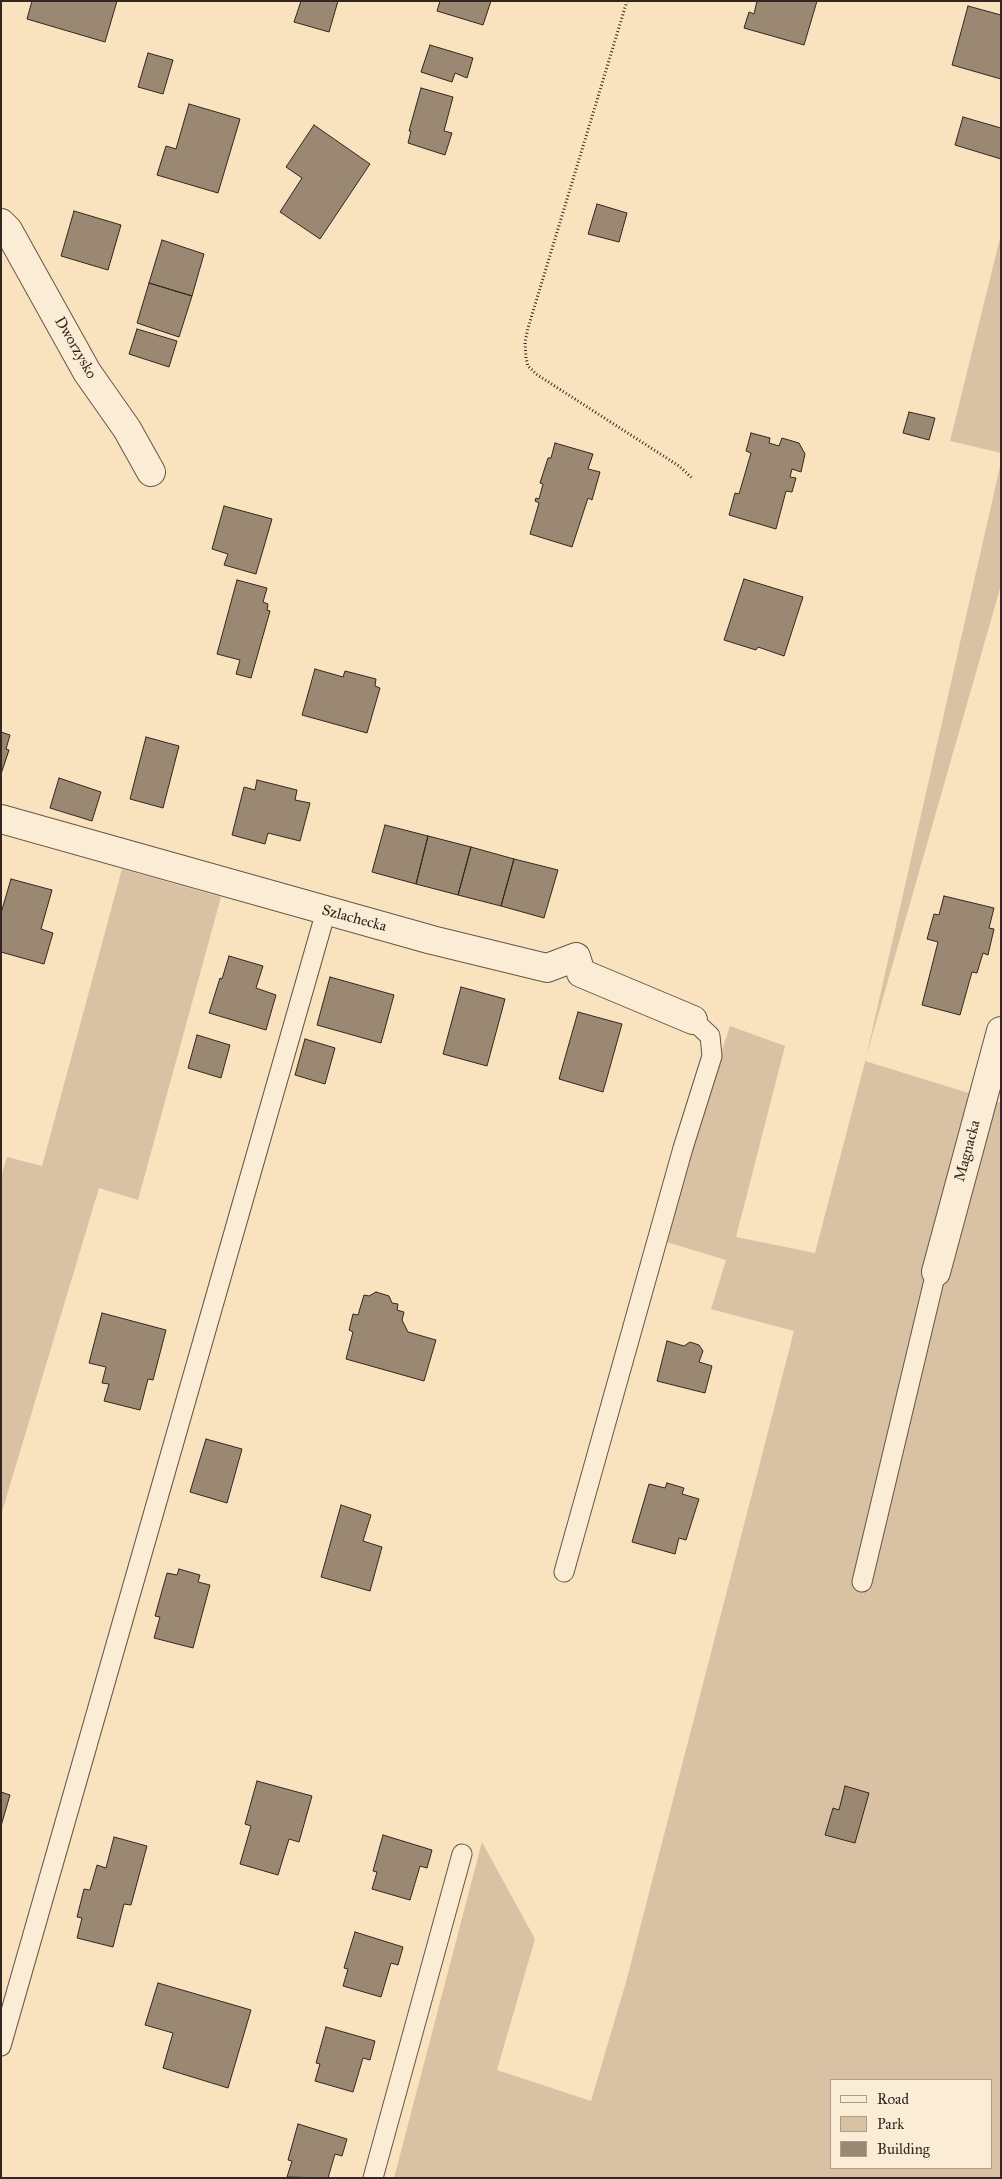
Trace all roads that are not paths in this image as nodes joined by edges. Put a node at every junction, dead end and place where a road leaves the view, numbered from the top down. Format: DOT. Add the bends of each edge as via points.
graph roads {
  1 [pos="1,223"];
  2 [pos="151,472"];
  3 [pos="1,819"];
  4 [pos="326,911"];
  5 [pos="693,1020"];
  6 [pos="1001,1031"];
  7 [pos="936,1272"];
  8 [pos="564,1572"];
  9 [pos="862,1582"];
  10 [pos="462,1854"];
  11 [pos="1,2046"];
  12 [pos="373,2178"];
  1 -- 2 [label="street, Dworzysko" via="8,230 87,372 128,429"];
  3 -- 4 [label="street, Szlachecka"];
  4 -- 5 [label="street, Szlachecka" via="547,968 576,957 581,973"];
  4 -- 11 [label="lane"];
  5 -- 8 [label="lane" via="710,1036 712,1056 683,1148"];
  6 -- 7 [label="street, Magnacka"];
  7 -- 9 [label="lane"];
  10 -- 12 [label="lane"];
}
